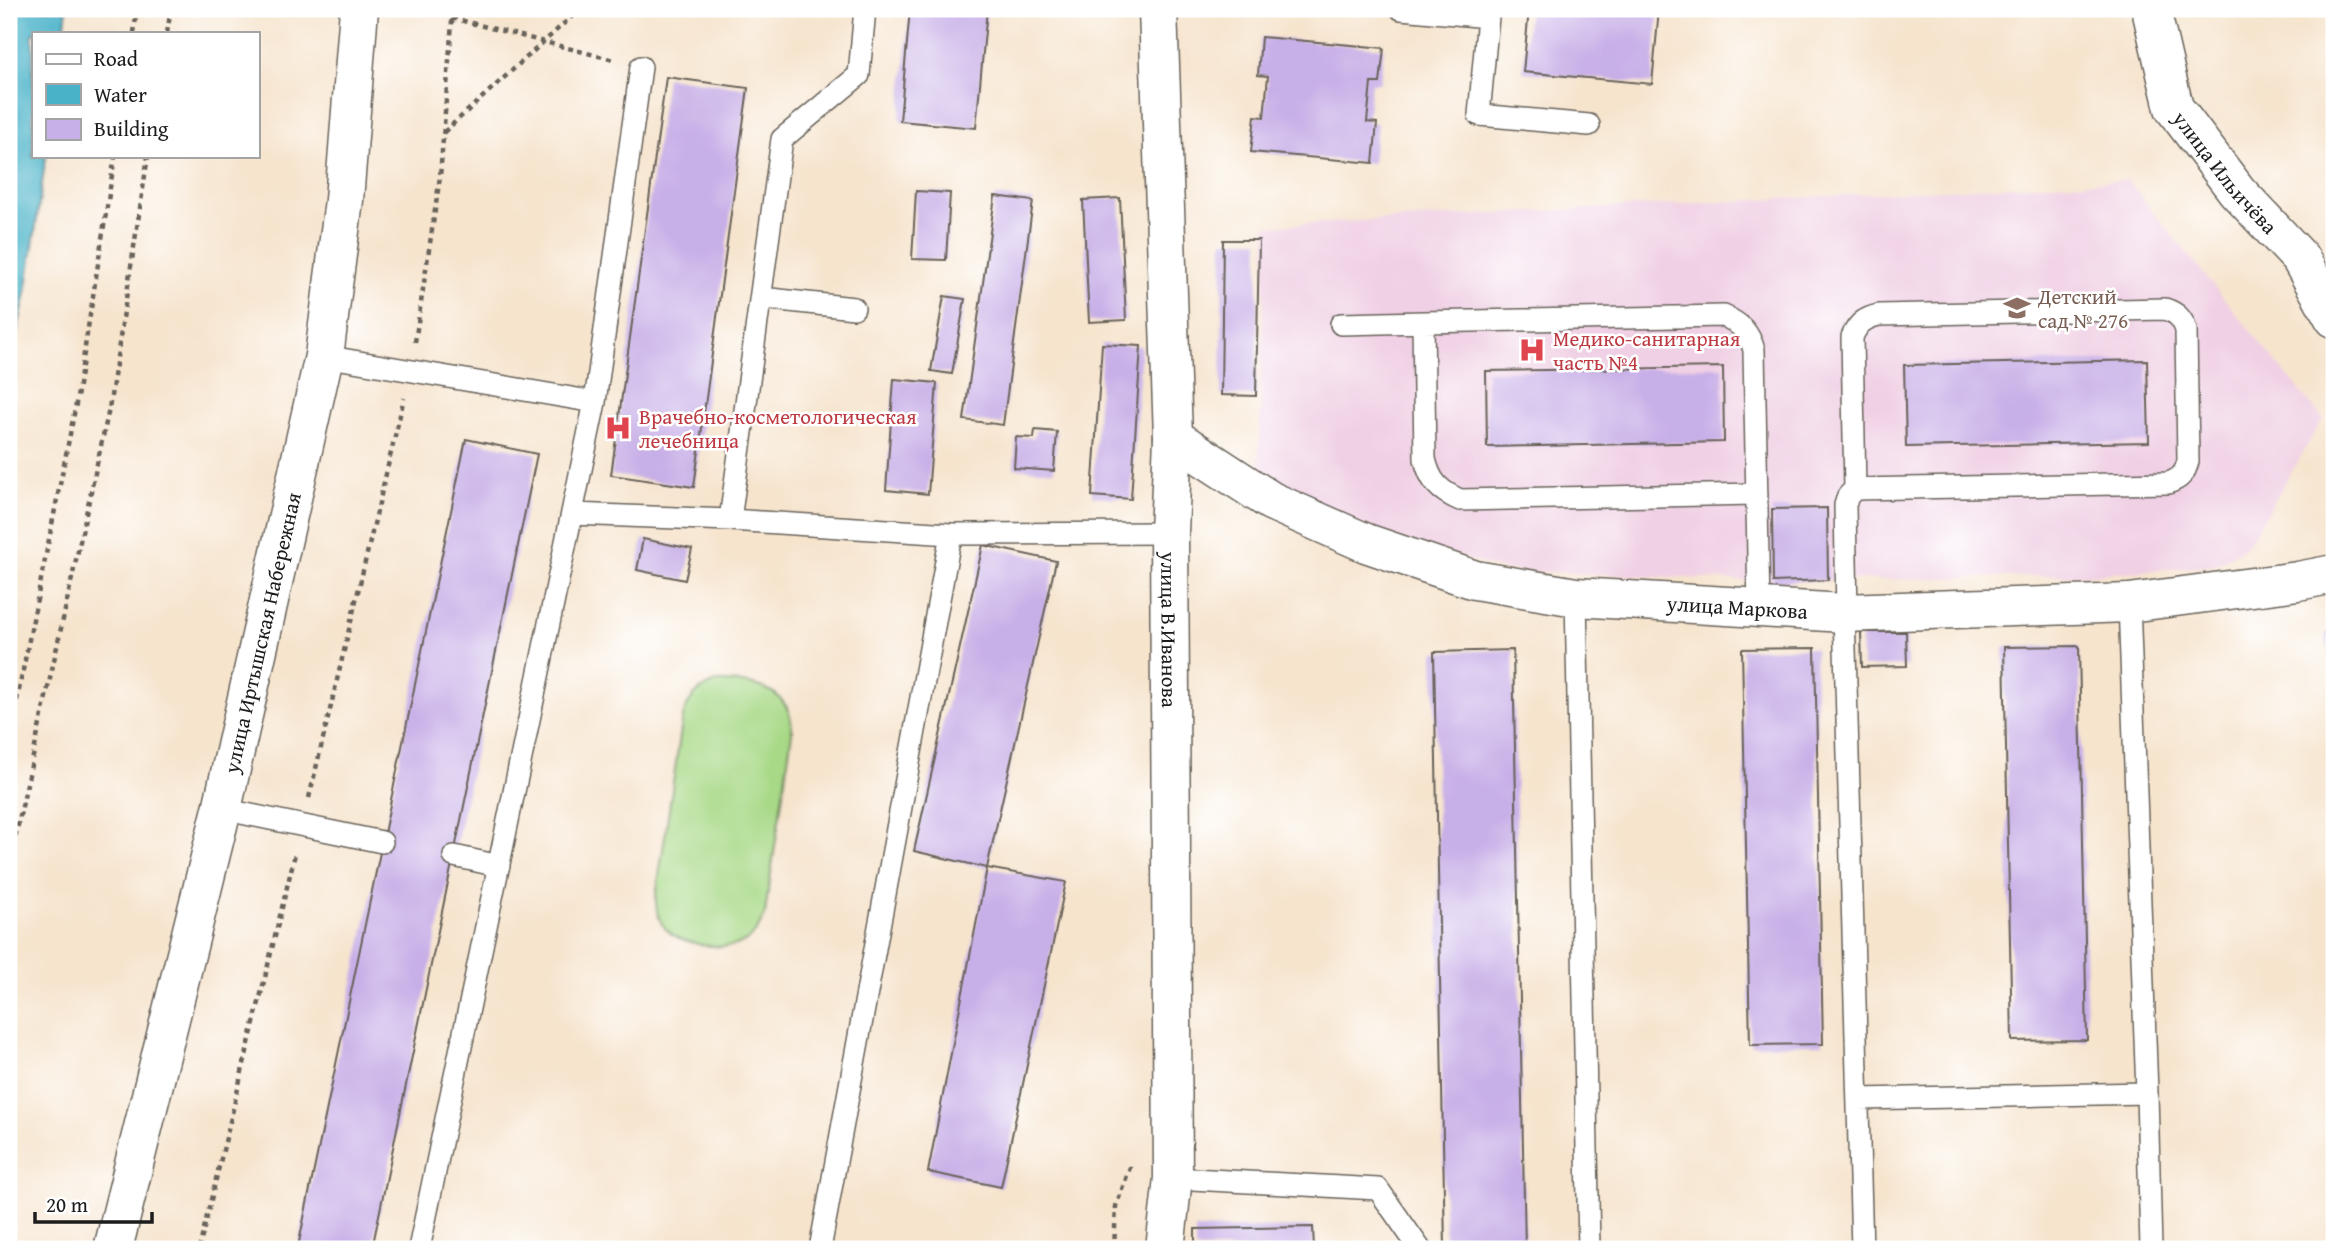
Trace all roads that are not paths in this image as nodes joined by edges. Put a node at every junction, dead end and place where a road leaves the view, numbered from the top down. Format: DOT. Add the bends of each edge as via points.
graph roads {
  1 [pos="359,9"];
  2 [pos="865,9"];
  3 [pos="1158,9"];
  4 [pos="1401,9"];
  5 [pos="2151,9"];
  6 [pos="641,67"];
  7 [pos="1589,125"];
  8 [pos="761,298"];
  9 [pos="854,308"];
  10 [pos="2334,318"];
  11 [pos="1423,323"];
  12 [pos="1341,324"];
  13 [pos="324,356"];
  14 [pos="595,402"];
  15 [pos="1173,437"];
  16 [pos="1855,489"];
  17 [pos="1757,494"];
  18 [pos="572,514"];
  19 [pos="730,520"];
  20 [pos="1169,533"];
  21 [pos="951,534"];
  22 [pos="2334,574"];
  23 [pos="1576,597"];
  24 [pos="2129,603"];
  25 [pos="1759,608"];
  26 [pos="1846,613"];
  27 [pos="222,809"];
  28 [pos="382,842"];
  29 [pos="454,856"];
  30 [pos="499,866"];
  31 [pos="2147,1093"];
  32 [pos="1859,1099"];
  33 [pos="1173,1178"];
  34 [pos="113,1249"];
  35 [pos="419,1249"];
  36 [pos="820,1249"];
  37 [pos="1165,1249"];
  38 [pos="1420,1249"];
  39 [pos="1589,1249"];
  40 [pos="1862,1249"];
  41 [pos="2151,1249"];
  1 -- 13 [label="street, улица Иртышская Набережная" via="344,200"];
  2 -- 8 [label="lane" via="859,75 782,139"];
  3 -- 15 [label="street, улица В.Иванова"];
  4 -- 7 [label="lane" via="1488,17 1479,115"];
  5 -- 10 [label="street, улица Ильичёва" via="2174,108 2237,191 2300,258"];
  6 -- 14 [label="lane"];
  8 -- 9 [label="lane"];
  8 -- 19 [label="lane"];
  11 -- 12 [label="lane"];
  11 -- 17 [label="lane" via="1425,458 1429,474 1444,493 1460,500"];
  11 -- 17 [label="lane" via="1724,316 1735,321 1750,336 1754,350"];
  13 -- 14 [label="lane"];
  13 -- 27 [label="street, улица Иртышская Набережная"];
  14 -- 18 [label="lane"];
  15 -- 20 [label="street, улица В.Иванова"];
  15 -- 23 [label="street, улица Маркова" via="1271,501 1366,543 1475,580"];
  16 -- 16 [label="lane" via="2177,480 2188,461 2183,322 2165,309 1868,317 1852,337"];
  16 -- 26 [label="lane" via="1845,505"];
  17 -- 25 [label="lane"];
  18 -- 19 [label="lane"];
  18 -- 30 [label="lane"];
  19 -- 21 [label="lane"];
  20 -- 21 [label="lane"];
  20 -- 33 [label="street, улица В.Иванова"];
  21 -- 36 [label="lane"];
  22 -- 24 [label="street, улица Маркова"];
  23 -- 25 [label="street, улица Маркова"];
  23 -- 39 [label="lane"];
  24 -- 26 [label="street, улица Маркова"];
  24 -- 31 [label="lane"];
  25 -- 26 [label="street, улица Маркова"];
  26 -- 32 [label="lane"];
  27 -- 28 [label="lane"];
  27 -- 34 [label="street, улица Иртышская Набережная"];
  29 -- 30 [label="lane"];
  30 -- 35 [label="lane"];
  31 -- 32 [label="lane"];
  31 -- 41 [label="lane"];
  32 -- 40 [label="lane"];
  33 -- 37 [label="street, улица В.Иванова"];
  33 -- 38 [label="lane" via="1378,1189"];
}
